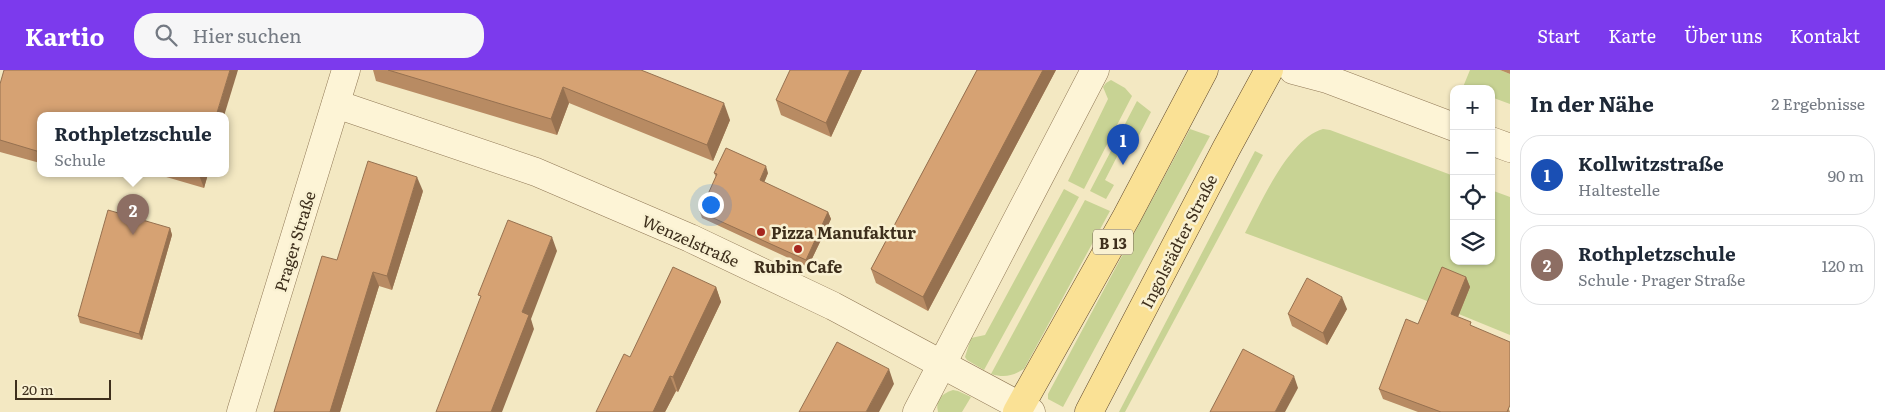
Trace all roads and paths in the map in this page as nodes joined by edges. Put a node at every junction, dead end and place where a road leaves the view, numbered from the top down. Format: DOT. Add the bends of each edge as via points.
graph roads {
  1 [pos="346,70"];
  2 [pos="1095,70"];
  3 [pos="1204,70"];
  4 [pos="1269,70"];
  5 [pos="1293,70"];
  6 [pos="336,104"];
  7 [pos="1450,125"];
  8 [pos="1495,142"];
  9 [pos="1510,148"];
  10 [pos="943,364"];
  11 [pos="1023,410"];
  12 [pos="241,412"];
  13 [pos="918,412"];
  14 [pos="1089,412"];
  1 -- 6 [label="street, Prager Straße"];
  2 -- 10 [label="street"];
  3 -- 11 [label="main road, B 13"];
  4 -- 14 [label="main road, Ingolstädter Straße"];
  5 -- 7 [label="street" via="1328,79"];
  6 -- 10 [label="street, Wenzelstraße" via="536,172 833,306"];
  6 -- 12 [label="street, Prager Straße"];
  8 -- 9 [label="street"];
  10 -- 11 [label="street, Wenzelstraße"];
  10 -- 13 [label="street"];
}
